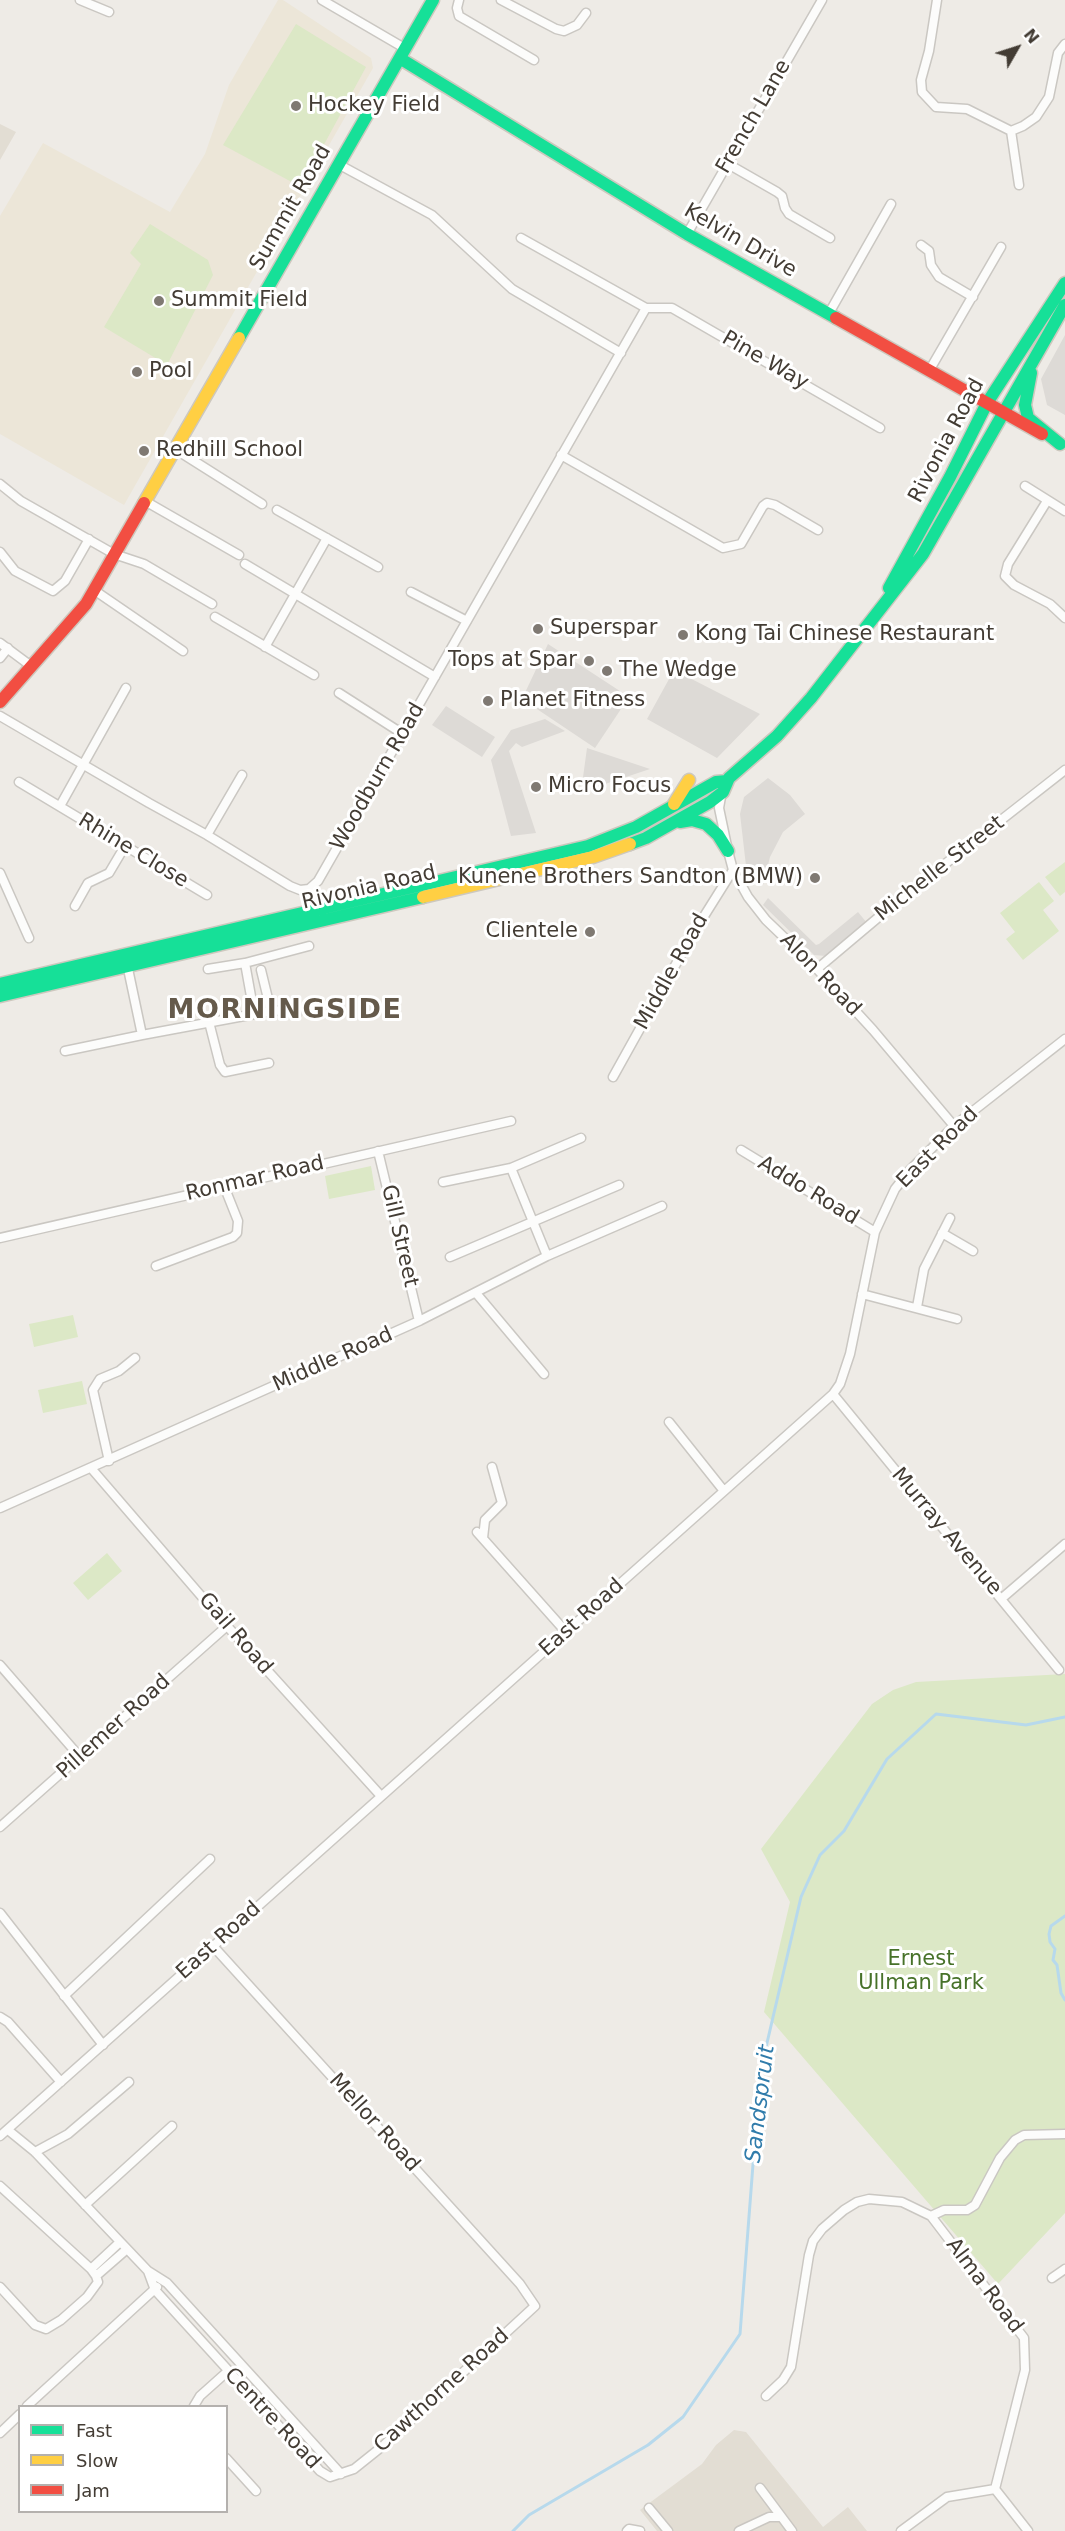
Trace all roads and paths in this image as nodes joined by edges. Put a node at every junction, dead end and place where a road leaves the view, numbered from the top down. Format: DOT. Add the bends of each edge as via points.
graph roads {
  1 [pos="80,0"];
  2 [pos="322,0"];
  3 [pos="433,0"];
  4 [pos="459,0"];
  5 [pos="501,0"];
  6 [pos="822,0"];
  7 [pos="937,0"];
  8 [pos="109,12"];
  9 [pos="586,13"];
  10 [pos="1065,44"];
  11 [pos="404,54"];
  12 [pos="534,60"];
  13 [pos="1011,131"];
  14 [pos="338,164"];
  15 [pos="728,164"];
  16 [pos="1019,185"];
  17 [pos="891,204"];
  18 [pos="687,234"];
  19 [pos="521,238"];
  20 [pos="830,238"];
  21 [pos="921,245"];
  22 [pos="1001,247"];
  23 [pos="1065,283"];
  24 [pos="973,297"];
  25 [pos="1065,305"];
  26 [pos="646,308"];
  27 [pos="828,315"];
  28 [pos="621,353"];
  29 [pos="1036,355"];
  30 [pos="930,371"];
  31 [pos="987,403"];
  32 [pos="1004,412"];
  33 [pos="880,428"];
  34 [pos="1063,445"];
  35 [pos="175,449"];
  36 [pos="561,455"];
  37 [pos="0,484"];
  38 [pos="1025,486"];
  39 [pos="146,501"];
  40 [pos="1047,501"];
  41 [pos="262,504"];
  42 [pos="277,510"];
  43 [pos="1065,511"];
  44 [pos="818,530"];
  45 [pos="327,538"];
  46 [pos="90,539"];
  47 [pos="0,552"];
  48 [pos="114,554"];
  49 [pos="239,555"];
  50 [pos="245,564"];
  51 [pos="378,567"];
  52 [pos="94,590"];
  53 [pos="411,592"];
  54 [pos="295,594"];
  55 [pos="212,604"];
  56 [pos="215,617"];
  57 [pos="1065,618"];
  58 [pos="467,621"];
  59 [pos="870,622"];
  60 [pos="0,643"];
  61 [pos="265,646"];
  62 [pos="8,648"];
  63 [pos="183,651"];
  64 [pos="0,658"];
  65 [pos="31,666"];
  66 [pos="314,675"];
  67 [pos="435,677"];
  68 [pos="126,688"];
  69 [pos="339,693"];
  70 [pos="0,701"];
  71 [pos="0,716"];
  72 [pos="403,734"];
  73 [pos="84,763"];
  74 [pos="1065,770"];
  75 [pos="242,775"];
  76 [pos="689,780"];
  77 [pos="19,782"];
  78 [pos="722,785"];
  79 [pos="702,791"];
  80 [pos="715,805"];
  81 [pos="60,806"];
  82 [pos="669,810"];
  83 [pos="671,824"];
  84 [pos="207,835"];
  85 [pos="125,846"];
  86 [pos="728,851"];
  87 [pos="734,870"];
  88 [pos="0,873"];
  89 [pos="207,895"];
  90 [pos="75,906"];
  91 [pos="29,938"];
  92 [pos="309,946"];
  93 [pos="126,960"];
  94 [pos="245,963"];
  95 [pos="208,969"];
  96 [pos="817,969"];
  97 [pos="261,970"];
  98 [pos="0,984"];
  99 [pos="0,996"];
  100 [pos="271,1011"];
  101 [pos="254,1013"];
  102 [pos="297,1014"];
  103 [pos="209,1022"];
  104 [pos="142,1035"];
  105 [pos="1065,1040"];
  106 [pos="65,1051"];
  107 [pos="269,1063"];
  108 [pos="613,1077"];
  109 [pos="511,1121"];
  110 [pos="954,1126"];
  111 [pos="581,1138"];
  112 [pos="741,1150"];
  113 [pos="378,1151"];
  114 [pos="511,1168"];
  115 [pos="443,1182"];
  116 [pos="619,1185"];
  117 [pos="224,1186"];
  118 [pos="662,1206"];
  119 [pos="950,1218"];
  120 [pos="533,1223"];
  121 [pos="874,1232"];
  122 [pos="942,1233"];
  123 [pos="0,1238"];
  124 [pos="973,1251"];
  125 [pos="547,1256"];
  126 [pos="450,1257"];
  127 [pos="156,1266"];
  128 [pos="476,1293"];
  129 [pos="862,1294"];
  130 [pos="917,1307"];
  131 [pos="957,1319"];
  132 [pos="419,1322"];
  133 [pos="135,1358"];
  134 [pos="544,1374"];
  135 [pos="833,1394"];
  136 [pos="669,1422"];
  137 [pos="109,1461"];
  138 [pos="492,1467"];
  139 [pos="91,1468"];
  140 [pos="724,1491"];
  141 [pos="0,1508"];
  142 [pos="1065,1544"];
  143 [pos="1001,1599"];
  144 [pos="227,1626"];
  145 [pos="566,1632"];
  146 [pos="0,1665"];
  147 [pos="1059,1670"];
  148 [pos="80,1757"];
  149 [pos="381,1796"];
  150 [pos="0,1827"];
  151 [pos="210,1859"];
  152 [pos="0,1912"];
  153 [pos="213,1946"];
  154 [pos="64,1996"];
  155 [pos="0,2017"];
  156 [pos="103,2045"];
  157 [pos="61,2082"];
  158 [pos="129,2082"];
  159 [pos="172,2126"];
  160 [pos="8,2130"];
  161 [pos="1065,2134"];
  162 [pos="0,2136"];
  163 [pos="35,2152"];
  164 [pos="0,2186"];
  165 [pos="85,2205"];
  166 [pos="931,2216"];
  167 [pos="120,2242"];
  168 [pos="127,2249"];
  169 [pos="1065,2269"];
  170 [pos="148,2271"];
  171 [pos="93,2273"];
  172 [pos="1052,2278"];
  173 [pos="163,2281"];
  174 [pos="0,2287"];
  175 [pos="155,2290"];
  176 [pos="534,2301"];
  177 [pos="228,2371"];
  178 [pos="766,2396"];
  179 [pos="28,2405"];
  180 [pos="195,2405"];
  181 [pos="18,2416"];
  182 [pos="0,2433"];
  183 [pos="228,2460"];
  184 [pos="341,2474"];
  185 [pos="760,2488"];
  186 [pos="995,2489"];
  187 [pos="256,2491"];
  188 [pos="649,2508"];
  189 [pos="782,2517"];
  190 [pos="627,2531"];
  191 [pos="640,2531"];
  192 [pos="668,2531"];
  193 [pos="739,2531"];
  194 [pos="792,2531"];
  195 [pos="901,2531"];
  196 [pos="1028,2531"];
  1 -- 8 [label="street"];
  2 -- 11 [label="street"];
  3 -- 11 [label="main road, Summit Road"];
  4 -- 12 [label="street" via="459,16"];
  5 -- 9 [label="street" via="564,31 577,25"];
  6 -- 15 [label="street, French Lane"];
  7 -- 13 [label="street" via="922,92 936,106 967,109"];
  10 -- 13 [label="street" via="1058,53 1045,104 1036,117"];
  11 -- 14 [label="main road, Summit Road"];
  11 -- 18 [label="main road, Kelvin Drive"];
  13 -- 16 [label="street"];
  14 -- 28 [label="street" via="432,215 512,289"];
  14 -- 35 [label="main road, Summit Road"];
  15 -- 18 [label="street, French Lane"];
  15 -- 20 [label="street" via="777,192 789,214"];
  17 -- 27 [label="street"];
  18 -- 27 [label="main road, Kelvin Drive"];
  19 -- 26 [label="street"];
  21 -- 24 [label="street" via="929,251 931,265 939,277"];
  22 -- 24 [label="street"];
  23 -- 31 [label="main road, Rivonia Road"];
  24 -- 30 [label="street"];
  25 -- 29 [label="main road, Rivonia Road"];
  26 -- 28 [label="street, Woodburn Road"];
  26 -- 33 [label="street, Pine Way" via="672,308"];
  27 -- 30 [label="main road, Kelvin Drive"];
  28 -- 36 [label="street, Woodburn Road"];
  29 -- 32 [label="main road, Rivonia Road"];
  29 -- 34 [label="main road" via="1026,412"];
  30 -- 31 [label="main road, Kelvin Drive"];
  31 -- 32 [label="main road, Kelvin Drive"];
  31 -- 59 [label="main road, Rivonia Road"];
  32 -- 34 [label="main road, Kelvin Drive"];
  32 -- 59 [label="main road, Rivonia Road" via="924,554"];
  35 -- 39 [label="main road, Summit Road"];
  35 -- 41 [label="street"];
  36 -- 44 [label="street" via="723,548 741,544 767,503"];
  36 -- 58 [label="street, Woodburn Road"];
  37 -- 46 [label="street" via="21,501"];
  38 -- 40 [label="street"];
  39 -- 48 [label="main road, Summit Road"];
  39 -- 49 [label="street"];
  40 -- 43 [label="street"];
  40 -- 57 [label="street" via="1008,564 1005,576"];
  42 -- 45 [label="street"];
  45 -- 51 [label="street"];
  45 -- 54 [label="street"];
  46 -- 47 [label="street" via="64,581 53,591 15,571"];
  46 -- 48 [label="street"];
  48 -- 52 [label="main road, Summit Road"];
  48 -- 55 [label="street" via="144,564"];
  50 -- 54 [label="street"];
  52 -- 63 [label="street"];
  52 -- 65 [label="main road, Summit Road"];
  53 -- 58 [label="street"];
  54 -- 61 [label="street"];
  54 -- 67 [label="street"];
  56 -- 61 [label="street"];
  58 -- 67 [label="street, Woodburn Road"];
  59 -- 78 [label="main road, Rivonia Road" via="811,699"];
  60 -- 62 [label="street"];
  61 -- 66 [label="street"];
  62 -- 64 [label="street"];
  62 -- 65 [label="street"];
  65 -- 70 [label="main road, Summit Road"];
  67 -- 72 [label="street, Woodburn Road"];
  68 -- 73 [label="street, Rhine Close"];
  69 -- 72 [label="street"];
  71 -- 73 [label="street, Woodburn Road"];
  72 -- 84 [label="street, Woodburn Road" via="318,881 309,889 290,886"];
  73 -- 81 [label="street, Rhine Close"];
  73 -- 84 [label="street, Woodburn Road"];
  74 -- 96 [label="street, Michelle Street"];
  75 -- 84 [label="street"];
  76 -- 82 [label="main road"];
  77 -- 81 [label="street, Rhine Close"];
  78 -- 79 [label="main road, Rivonia Road"];
  78 -- 80 [label="main road, Rivonia Road"];
  79 -- 80 [label="street, Alon Road"];
  79 -- 82 [label="main road, Rivonia Road"];
  80 -- 83 [label="main road, Rivonia Road"];
  80 -- 86 [label="street, Alon Road"];
  81 -- 85 [label="street, Rhine Close"];
  82 -- 93 [label="main road, Rivonia Road" via="588,846"];
  83 -- 86 [label="main road" via="692,820 706,824"];
  83 -- 93 [label="main road, Rivonia Road" via="646,838 593,857"];
  85 -- 89 [label="street, Rhine Close"];
  85 -- 90 [label="street" via="109,873 90,881"];
  86 -- 87 [label="street, Alon Road"];
  87 -- 96 [label="street, Alon Road" via="754,905"];
  87 -- 108 [label="street, Middle Road" via="691,937"];
  88 -- 91 [label="street"];
  92 -- 94 [label="street"];
  93 -- 98 [label="main road, Rivonia Road"];
  93 -- 99 [label="main road, Rivonia Road"];
  93 -- 104 [label="street"];
  94 -- 95 [label="street"];
  94 -- 101 [label="street"];
  96 -- 110 [label="street, Alon Road"];
  97 -- 100 [label="street"];
  100 -- 101 [label="street"];
  100 -- 102 [label="street"];
  101 -- 103 [label="street"];
  103 -- 104 [label="street"];
  103 -- 107 [label="street" via="219,1065 225,1072"];
  104 -- 106 [label="street"];
  105 -- 110 [label="street, East Road"];
  109 -- 113 [label="street, Ronmar Road"];
  110 -- 121 [label="street, East Road" via="895,1189"];
  111 -- 114 [label="street"];
  112 -- 121 [label="street, Addo Road"];
  113 -- 117 [label="street, Ronmar Road"];
  113 -- 132 [label="street, Gill Street"];
  114 -- 115 [label="street"];
  114 -- 120 [label="street"];
  116 -- 120 [label="street"];
  117 -- 123 [label="street, Ronmar Road"];
  117 -- 127 [label="street" via="237,1221 237,1233"];
  118 -- 125 [label="street, Middle Road"];
  119 -- 122 [label="street"];
  120 -- 125 [label="street"];
  120 -- 126 [label="street"];
  121 -- 129 [label="street, East Road"];
  122 -- 124 [label="street"];
  122 -- 130 [label="street" via="924,1269"];
  125 -- 128 [label="street, Middle Road"];
  128 -- 132 [label="street, Middle Road"];
  128 -- 134 [label="street"];
  129 -- 130 [label="street"];
  129 -- 135 [label="street, East Road" via="850,1354"];
  130 -- 131 [label="street"];
  132 -- 137 [label="street, Middle Road"];
  133 -- 137 [label="street" via="100,1379 93,1390"];
  135 -- 140 [label="street, East Road"];
  135 -- 143 [label="street, Murray Avenue"];
  136 -- 140 [label="street"];
  137 -- 139 [label="street, Middle Road"];
  138 -- 145 [label="street" via="502,1503 485,1520 480,1535"];
  139 -- 141 [label="street, Middle Road"];
  139 -- 144 [label="street, Gail Road"];
  140 -- 145 [label="street, East Road"];
  142 -- 143 [label="street"];
  143 -- 147 [label="street, Murray Avenue"];
  144 -- 148 [label="street, Pillemer Road"];
  144 -- 149 [label="street, Gail Road"];
  145 -- 149 [label="street, East Road"];
  146 -- 148 [label="street"];
  148 -- 150 [label="street, Pillemer Road"];
  149 -- 153 [label="street, East Road"];
  151 -- 154 [label="street"];
  152 -- 154 [label="street"];
  153 -- 156 [label="street, East Road"];
  153 -- 176 [label="street, Mellor Road"];
  154 -- 156 [label="street"];
  155 -- 157 [label="street"];
  156 -- 157 [label="street, East Road"];
  157 -- 160 [label="street, East Road"];
  158 -- 163 [label="street" via="68,2133"];
  159 -- 165 [label="street"];
  160 -- 162 [label="street, East Road"];
  160 -- 163 [label="street, Centre Road"];
  161 -- 166 [label="street" via="1024,2135 1015,2140 1000,2158 975,2205"];
  163 -- 165 [label="street, Centre Road"];
  164 -- 171 [label="street"];
  165 -- 167 [label="street, Centre Road"];
  166 -- 178 [label="street, Alma Road" via="902,2202 869,2199 844,2210 822,2229 813,2241 791,2367"];
  166 -- 186 [label="street, Alma Road" via="1006,2312 1026,2345 1025,2370"];
  167 -- 168 [label="street, Centre Road"];
  167 -- 171 [label="street"];
  168 -- 170 [label="street, Centre Road"];
  168 -- 171 [label="street"];
  169 -- 172 [label="street"];
  170 -- 173 [label="street, Centre Road"];
  170 -- 175 [label="street, Centre Road"];
  171 -- 174 [label="street" via="98,2282 93,2291 46,2329 35,2325"];
  173 -- 175 [label="street"];
  173 -- 184 [label="street, Centre Road"];
  175 -- 177 [label="street, Centre Road"];
  175 -- 179 [label="street"];
  176 -- 184 [label="street, Cawthorne Road" via="534,2308 392,2437 354,2469"];
  177 -- 180 [label="street"];
  177 -- 184 [label="street, Centre Road" via="323,2475"];
  181 -- 182 [label="street"];
  183 -- 187 [label="street"];
  185 -- 189 [label="street"];
  186 -- 195 [label="street" via="947,2497"];
  186 -- 196 [label="street"];
  188 -- 192 [label="street"];
  189 -- 193 [label="street" via="769,2517"];
  189 -- 194 [label="street"];
  190 -- 191 [label="street"];
}
